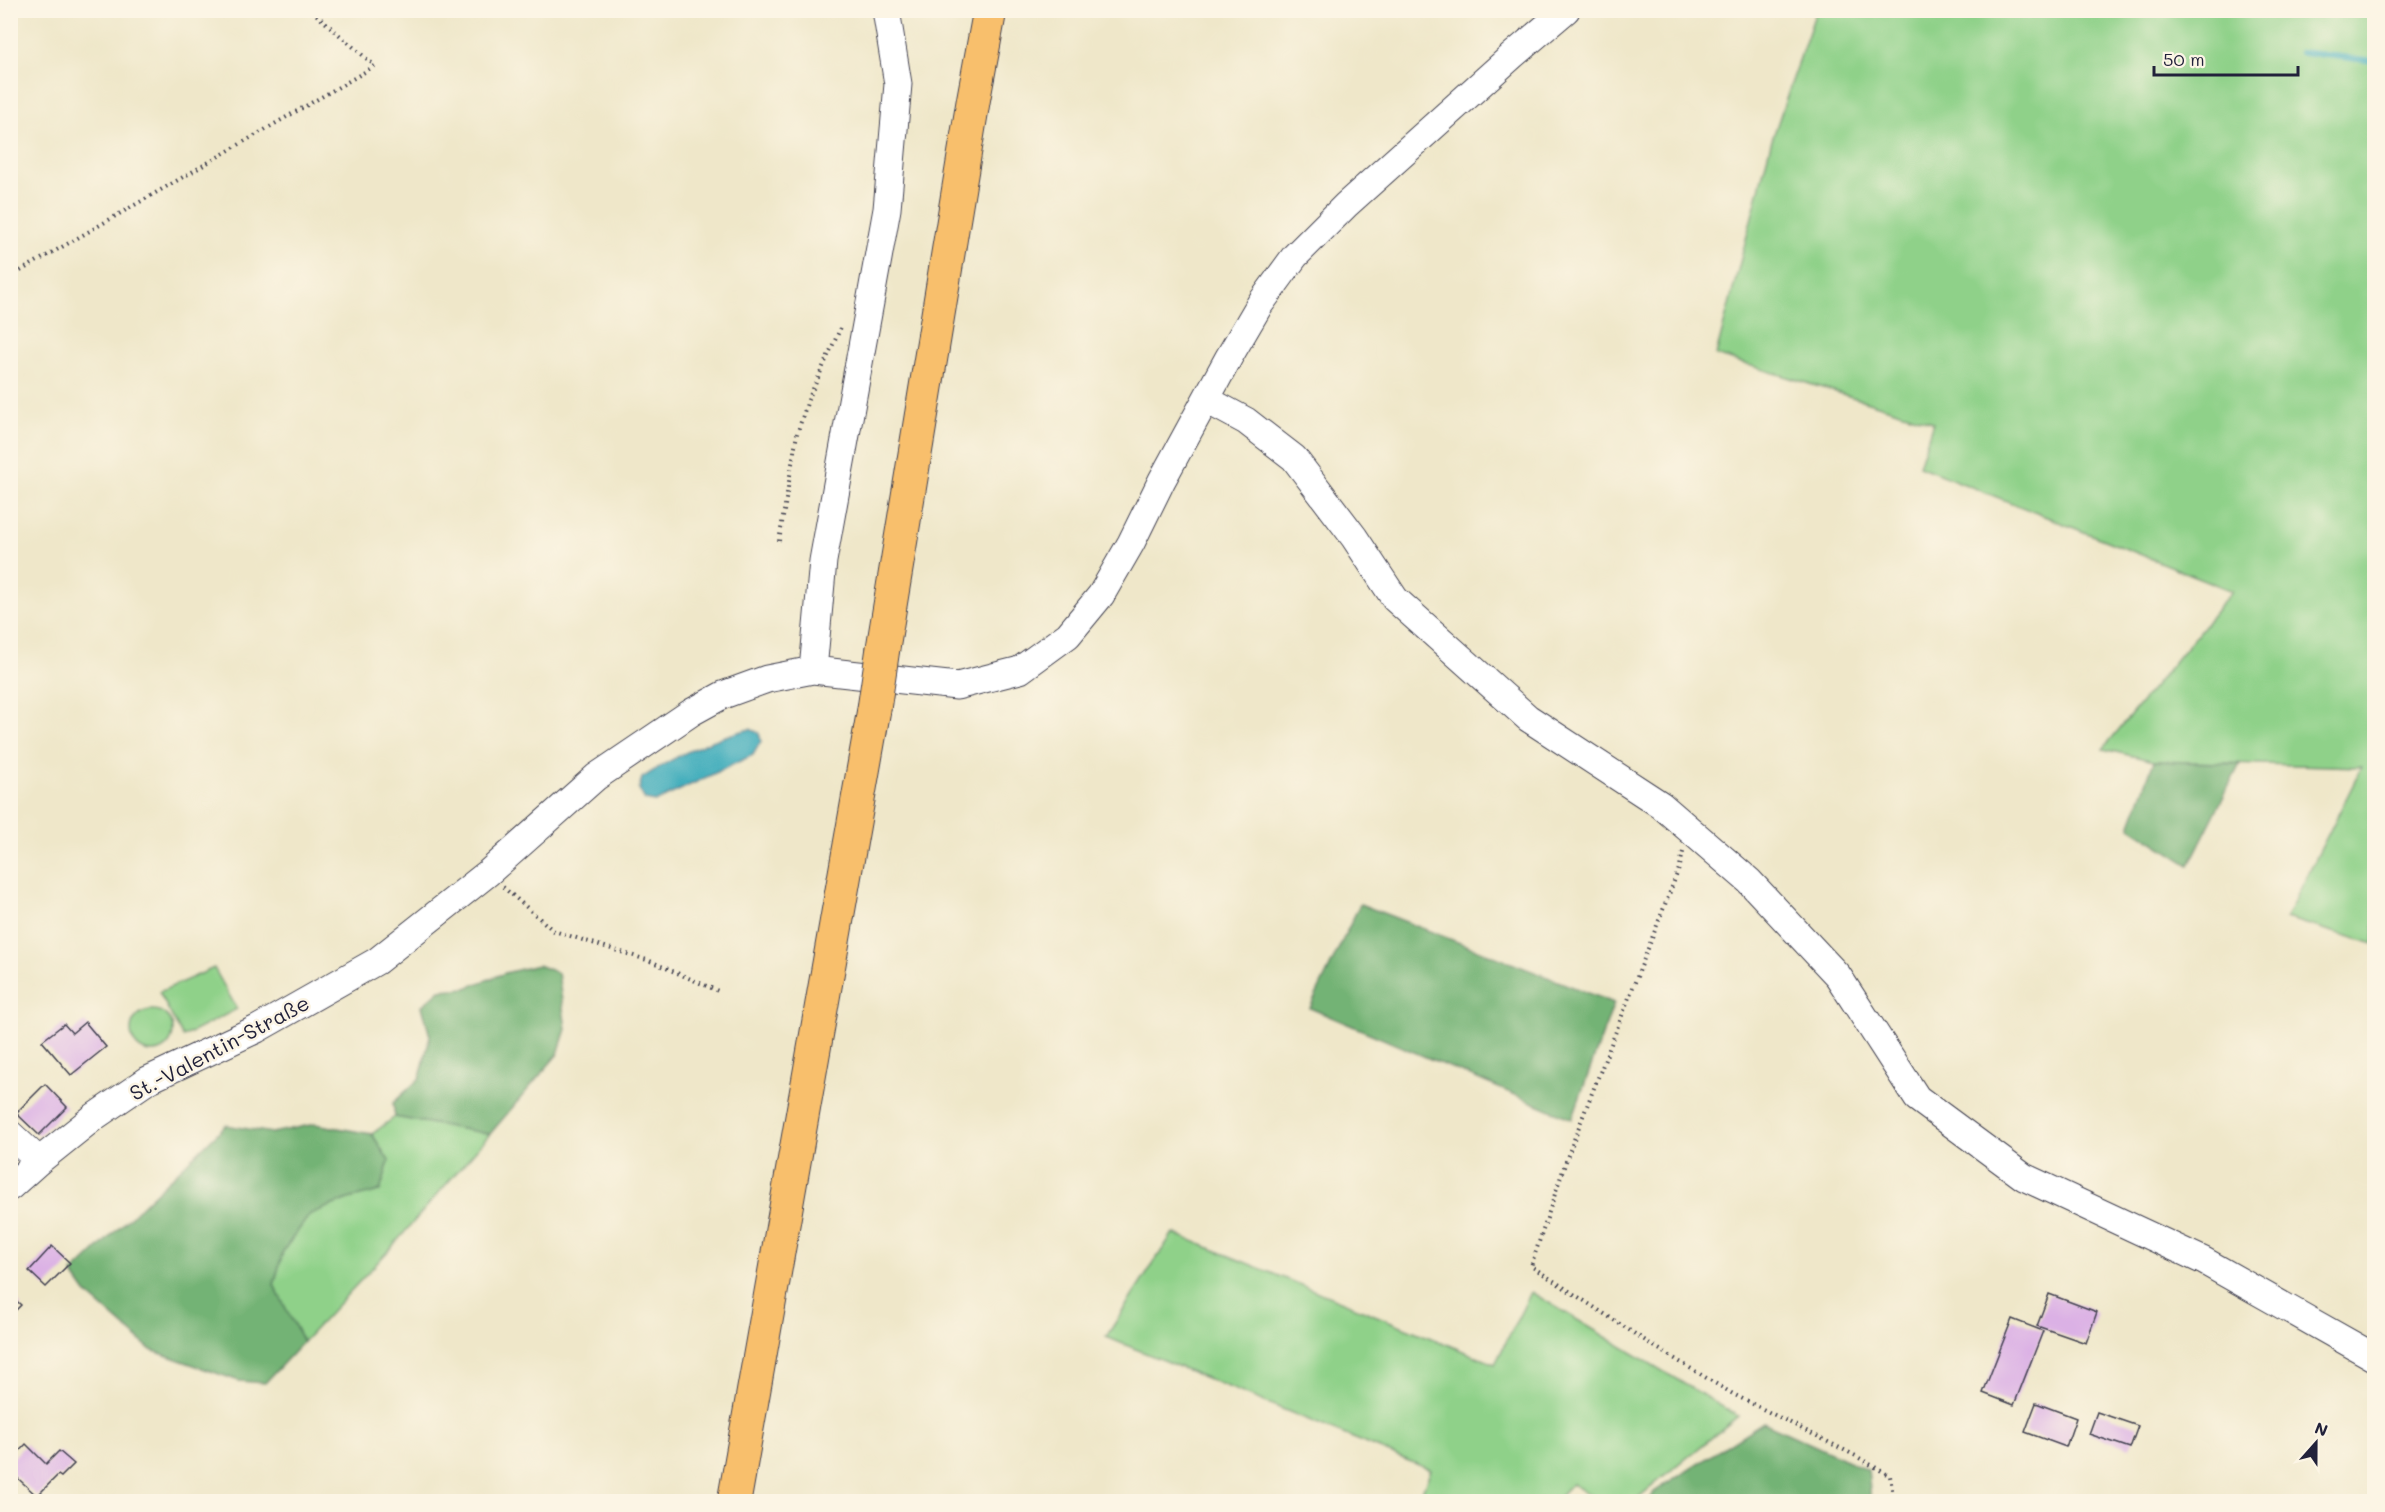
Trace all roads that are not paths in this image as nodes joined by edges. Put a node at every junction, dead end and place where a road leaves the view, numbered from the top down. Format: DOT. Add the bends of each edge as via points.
graph roads {
  1 [pos="886,10"];
  2 [pos="990,10"];
  3 [pos="1566,10"];
  4 [pos="1207,400"];
  5 [pos="813,670"];
  6 [pos="10,1134"];
  7 [pos="39,1161"];
  8 [pos="10,1187"];
  9 [pos="2374,1357"];
  10 [pos="734,1502"];
  1 -- 5 [label="street" via="898,84 887,209 823,561"];
  2 -- 10 [label="main road, bridge" via="874,710"];
  3 -- 4 [label="street, St.-Valentin-Straße" via="1346,205 1295,256 1260,304"];
  4 -- 5 [label="street, St.-Valentin-Straße" via="1101,594 1068,635 1020,670 957,686"];
  4 -- 9 [label="street" via="1246,421 1294,458 1395,599 1528,718 1661,805 1749,881 1838,976 1917,1098 2024,1177 2204,1261"];
  5 -- 7 [label="street, St.-Valentin-Straße" via="767,679 723,695 693,712 596,777 488,873 377,961 257,1029 148,1080"];
  6 -- 7 [label="street"];
  7 -- 8 [label="street, St.-Valentin-Straße"];
}
